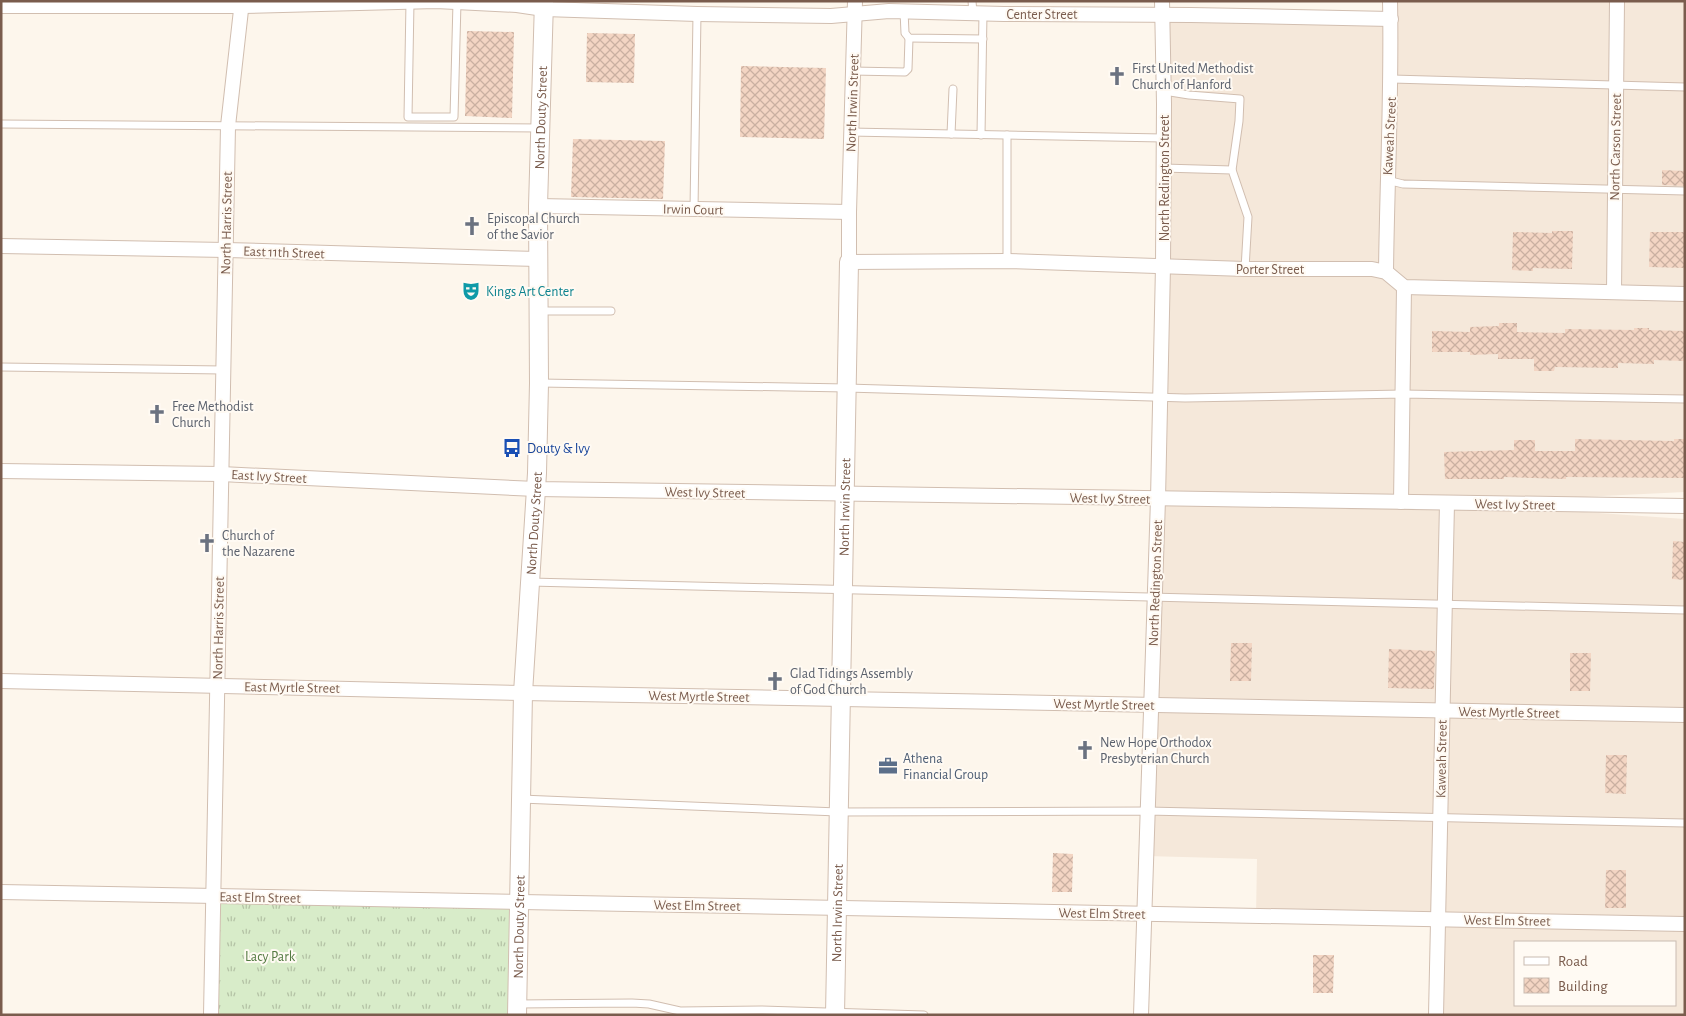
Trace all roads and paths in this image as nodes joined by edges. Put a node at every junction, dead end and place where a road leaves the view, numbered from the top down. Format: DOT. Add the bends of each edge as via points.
graph roads {
  1 [pos="1162,1"];
  2 [pos="1390,1"];
  3 [pos="1617,1"];
  4 [pos="410,2"];
  5 [pos="457,2"];
  6 [pos="242,4"];
  7 [pos="544,5"];
  8 [pos="1,6"];
  9 [pos="855,7"];
  10 [pos="976,9"];
  11 [pos="904,11"];
  12 [pos="697,14"];
  13 [pos="1161,16"];
  14 [pos="1391,19"];
  15 [pos="909,38"];
  16 [pos="983,39"];
  17 [pos="852,71"];
  18 [pos="1392,79"];
  19 [pos="1616,86"];
  20 [pos="1685,87"];
  21 [pos="953,88"];
  22 [pos="1164,91"];
  23 [pos="1,124"];
  24 [pos="228,126"];
  25 [pos="541,128"];
  26 [pos="850,132"];
  27 [pos="951,134"];
  28 [pos="981,135"];
  29 [pos="1007,135"];
  30 [pos="1163,138"];
  31 [pos="1163,168"];
  32 [pos="1232,170"];
  33 [pos="1387,180"];
  34 [pos="1614,190"];
  35 [pos="1685,191"];
  36 [pos="538,206"];
  37 [pos="694,209"];
  38 [pos="849,212"];
  39 [pos="1,246"];
  40 [pos="226,250"];
  41 [pos="538,259"];
  42 [pos="1007,261"];
  43 [pos="849,262"];
  44 [pos="1163,266"];
  45 [pos="1245,269"];
  46 [pos="1386,272"];
  47 [pos="1404,287"];
  48 [pos="1614,292"];
  49 [pos="1685,294"];
  50 [pos="538,311"];
  51 [pos="611,311"];
  52 [pos="1,367"];
  53 [pos="224,370"];
  54 [pos="538,383"];
  55 [pos="847,388"];
  56 [pos="1403,394"];
  57 [pos="1160,397"];
  58 [pos="1685,398"];
  59 [pos="1,471"];
  60 [pos="222,474"];
  61 [pos="536,489"];
  62 [pos="845,494"];
  63 [pos="1158,499"];
  64 [pos="1402,502"];
  65 [pos="1447,503"];
  66 [pos="1685,506"];
  67 [pos="530,582"];
  68 [pos="843,589"];
  69 [pos="1154,597"];
  70 [pos="1445,604"];
  71 [pos="1685,610"];
  72 [pos="1,681"];
  73 [pos="216,685"];
  74 [pos="523,693"];
  75 [pos="841,699"];
  76 [pos="1150,705"];
  77 [pos="1442,711"];
  78 [pos="1685,715"];
  79 [pos="521,799"];
  80 [pos="1147,810"];
  81 [pos="838,812"];
  82 [pos="1440,818"];
  83 [pos="1685,823"];
  84 [pos="1,892"];
  85 [pos="212,897"];
  86 [pos="519,902"];
  87 [pos="837,908"];
  88 [pos="1144,914"];
  89 [pos="1438,919"];
  90 [pos="1685,924"];
  91 [pos="517,1009"];
  92 [pos="835,1013"];
  93 [pos="211,1015"];
  94 [pos="924,1015"];
  95 [pos="1141,1015"];
  96 [pos="1436,1015"];
  1 -- 13 [label="street, North Redington Street"];
  2 -- 14 [label="street, Kaweah Street"];
  3 -- 19 [label="street, North Carson Street"];
  4 -- 5 [label="street, Center Street"];
  4 -- 5 [label="lane" via="408,117 454,117"];
  4 -- 6 [label="street, Center Street"];
  5 -- 7 [label="street, Center Street"];
  6 -- 8 [label="street, Center Street"];
  6 -- 24 [label="street, North Harris Street"];
  7 -- 12 [label="street, Center Street"];
  7 -- 25 [label="street, North Douty Street"];
  9 -- 11 [label="street, Center Street"];
  9 -- 12 [label="street, Center Street" via="831,16"];
  9 -- 17 [label="street, North Irwin Street"];
  10 -- 11 [label="street, Center Street"];
  10 -- 13 [label="street, Center Street"];
  10 -- 16 [label="lane"];
  11 -- 15 [label="lane" via="905,32"];
  12 -- 37 [label="lane"];
  13 -- 14 [label="street, Center Street"];
  13 -- 22 [label="street, North Redington Street"];
  14 -- 18 [label="street, Kaweah Street"];
  15 -- 16 [label="lane"];
  15 -- 17 [label="lane" via="908,69 905,72"];
  16 -- 28 [label="lane"];
  17 -- 26 [label="street, North Irwin Street"];
  18 -- 19 [label="lane"];
  18 -- 33 [label="street, Kaweah Street"];
  19 -- 20 [label="lane"];
  19 -- 34 [label="street, North Carson Street"];
  21 -- 27 [label="lane"];
  22 -- 30 [label="street, North Redington Street"];
  22 -- 32 [label="lane" via="1240,99"];
  23 -- 24 [label="lane"];
  24 -- 25 [label="lane"];
  24 -- 40 [label="street, North Harris Street"];
  25 -- 36 [label="street, North Douty Street"];
  26 -- 27 [label="lane"];
  26 -- 38 [label="street, North Irwin Street"];
  27 -- 28 [label="lane"];
  28 -- 29 [label="lane"];
  29 -- 30 [label="lane"];
  29 -- 42 [label="lane"];
  30 -- 31 [label="street, North Redington Street"];
  31 -- 32 [label="lane"];
  31 -- 44 [label="street, North Redington Street"];
  32 -- 45 [label="lane" via="1248,217"];
  33 -- 34 [label="lane" via="1403,184"];
  33 -- 46 [label="street, Kaweah Street"];
  34 -- 35 [label="lane"];
  34 -- 48 [label="street, North Carson Street"];
  36 -- 37 [label="street, Irwin Court"];
  36 -- 41 [label="street, North Douty Street"];
  37 -- 38 [label="street, Irwin Court"];
  38 -- 43 [label="street, North Irwin Street"];
  39 -- 40 [label="street, East 11th Street"];
  40 -- 41 [label="street, East 11th Street"];
  40 -- 53 [label="street, North Harris Street"];
  41 -- 50 [label="street, North Douty Street"];
  42 -- 43 [label="street, Porter Street"];
  42 -- 44 [label="street, Porter Street"];
  43 -- 55 [label="street, North Irwin Street"];
  44 -- 45 [label="street, Porter Street"];
  44 -- 57 [label="street, North Redington Street"];
  45 -- 46 [label="street, Porter Street" via="1372,268"];
  46 -- 47 [label="street"];
  47 -- 48 [label="street"];
  47 -- 56 [label="street"];
  48 -- 49 [label="street"];
  50 -- 51 [label="lane"];
  50 -- 54 [label="street, North Douty Street"];
  52 -- 53 [label="lane"];
  53 -- 60 [label="street, North Harris Street"];
  54 -- 55 [label="lane"];
  54 -- 61 [label="street, North Douty Street"];
  55 -- 57 [label="lane"];
  55 -- 62 [label="street, North Irwin Street"];
  56 -- 57 [label="lane"];
  56 -- 58 [label="lane"];
  56 -- 64 [label="street"];
  57 -- 63 [label="street, North Redington Street"];
  59 -- 60 [label="street, East Ivy Street"];
  60 -- 61 [label="street, East Ivy Street"];
  60 -- 73 [label="street, North Harris Street"];
  61 -- 62 [label="street, West Ivy Street"];
  61 -- 67 [label="street, North Douty Street"];
  62 -- 63 [label="street, West Ivy Street"];
  62 -- 68 [label="street, North Irwin Street"];
  63 -- 64 [label="street, West Ivy Street"];
  63 -- 69 [label="street, North Redington Street"];
  64 -- 65 [label="street, West Ivy Street"];
  65 -- 66 [label="street, West Ivy Street"];
  65 -- 70 [label="street, Kaweah Street"];
  67 -- 68 [label="lane"];
  67 -- 74 [label="street, North Douty Street"];
  68 -- 69 [label="lane"];
  68 -- 75 [label="street, North Irwin Street"];
  69 -- 70 [label="lane"];
  69 -- 76 [label="street, North Redington Street"];
  70 -- 71 [label="lane"];
  70 -- 77 [label="street, Kaweah Street"];
  72 -- 73 [label="street, East Myrtle Street"];
  73 -- 74 [label="street, East Myrtle Street"];
  73 -- 85 [label="street, North Harris Street"];
  74 -- 75 [label="street, West Myrtle Street"];
  74 -- 79 [label="street, North Douty Street"];
  75 -- 76 [label="street, West Myrtle Street"];
  75 -- 81 [label="street, North Irwin Street"];
  76 -- 77 [label="street, West Myrtle Street"];
  76 -- 80 [label="street, North Redington Street"];
  77 -- 78 [label="street, West Myrtle Street"];
  77 -- 82 [label="street, Kaweah Street"];
  79 -- 81 [label="lane"];
  79 -- 86 [label="street, North Douty Street"];
  80 -- 81 [label="lane"];
  80 -- 82 [label="lane"];
  80 -- 88 [label="street, North Redington Street"];
  81 -- 87 [label="street, North Irwin Street"];
  82 -- 83 [label="lane"];
  82 -- 89 [label="street, Kaweah Street"];
  84 -- 85 [label="street, East Elm Street"];
  85 -- 86 [label="street, East Elm Street"];
  85 -- 93 [label="street, North Harris Street"];
  86 -- 87 [label="street, West Elm Street"];
  86 -- 91 [label="street, North Douty Street"];
  87 -- 88 [label="street, West Elm Street"];
  87 -- 92 [label="street, North Irwin Street"];
  88 -- 89 [label="street, West Elm Street"];
  88 -- 95 [label="street, North Redington Street"];
  89 -- 90 [label="street, West Elm Street"];
  89 -- 96 [label="street, Kaweah Street"];
  91 -- 92 [label="lane" via="632,1003 680,1011"];
  92 -- 94 [label="lane"];
}
